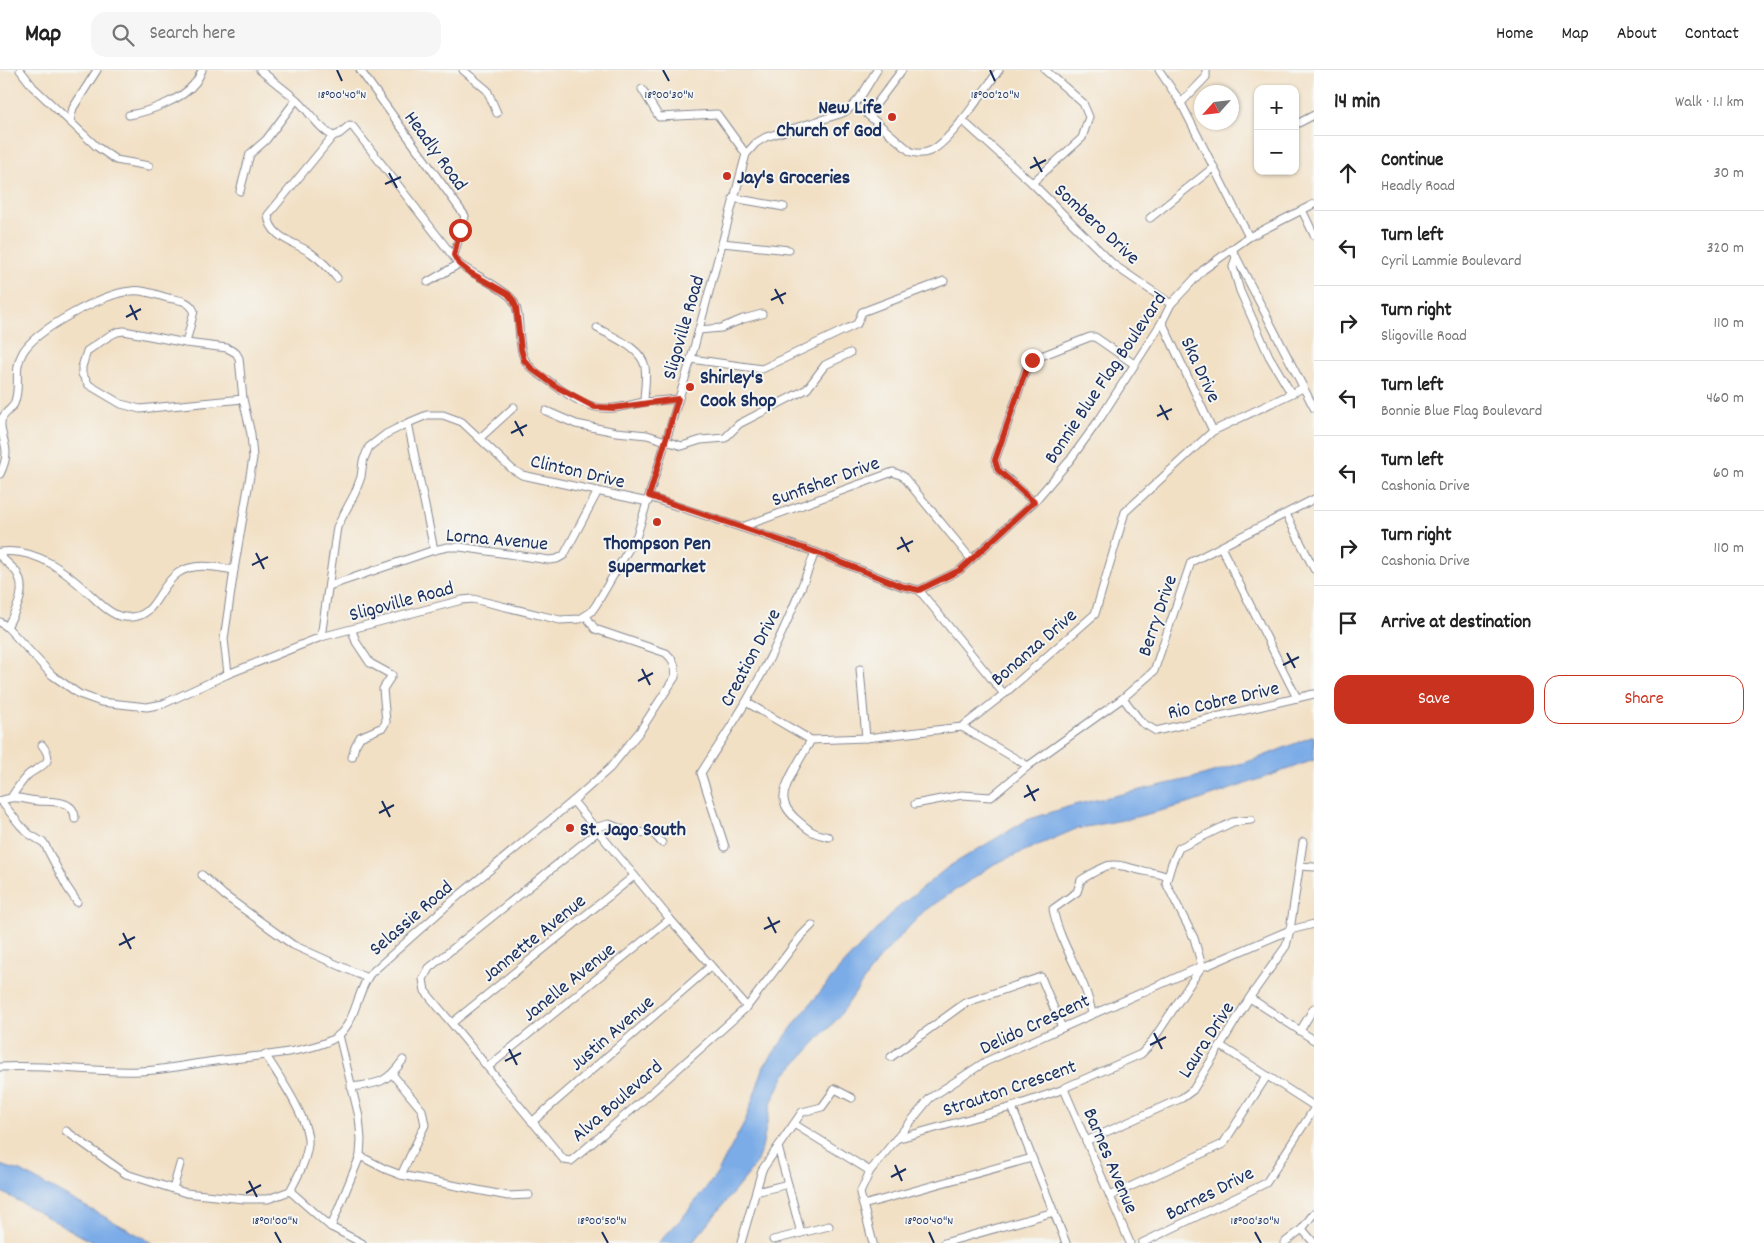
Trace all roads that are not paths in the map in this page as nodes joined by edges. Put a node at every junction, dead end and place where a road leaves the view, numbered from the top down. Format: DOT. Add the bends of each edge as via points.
graph roads {
  1 [pos="97,70"];
  2 [pos="202,70"];
  3 [pos="260,70"];
  4 [pos="360,70"];
  5 [pos="463,70"];
  6 [pos="877,70"];
  7 [pos="902,70"];
  8 [pos="1000,70"];
  9 [pos="1045,70"];
  10 [pos="1159,70"];
  11 [pos="1206,70"];
  12 [pos="22,71"];
  13 [pos="642,89"];
  14 [pos="296,100"];
  15 [pos="1181,103"];
  16 [pos="497,113"];
  17 [pos="130,115"];
  18 [pos="1314,115"];
  19 [pos="962,120"];
  20 [pos="70,121"];
  21 [pos="1299,123"];
  22 [pos="334,136"];
  23 [pos="746,154"];
  24 [pos="149,166"];
  25 [pos="1214,166"];
  26 [pos="1032,182"];
  27 [pos="240,191"];
  28 [pos="733,198"];
  29 [pos="1314,204"];
  30 [pos="784,207"];
  31 [pos="1302,210"];
  32 [pos="1150,218"];
  33 [pos="1314,236"];
  34 [pos="1249,237"];
  35 [pos="722,243"];
  36 [pos="1232,249"];
  37 [pos="789,250"];
  38 [pos="454,255"];
  39 [pos="1236,257"];
  40 [pos="459,264"];
  41 [pos="337,278"];
  42 [pos="944,281"];
  43 [pos="428,282"];
  44 [pos="1171,304"];
  45 [pos="762,314"];
  46 [pos="1162,322"];
  47 [pos="596,328"];
  48 [pos="699,330"];
  49 [pos="186,344"];
  50 [pos="850,353"];
  51 [pos="691,359"];
  52 [pos="1134,364"];
  53 [pos="1303,388"];
  54 [pos="1291,393"];
  55 [pos="678,399"];
  56 [pos="243,400"];
  57 [pos="644,402"];
  58 [pos="514,407"];
  59 [pos="1314,408"];
  60 [pos="546,411"];
  61 [pos="408,422"];
  62 [pos="1213,431"];
  63 [pos="480,438"];
  64 [pos="666,441"];
  65 [pos="0,474"];
  66 [pos="598,491"];
  67 [pos="649,499"];
  68 [pos="1314,499"];
  69 [pos="1034,502"];
  70 [pos="1286,514"];
  71 [pos="742,527"];
  72 [pos="1220,547"];
  73 [pos="434,550"];
  74 [pos="815,552"];
  75 [pos="0,554"];
  76 [pos="971,559"];
  77 [pos="1314,569"];
  78 [pos="234,570"];
  79 [pos="329,586"];
  80 [pos="919,590"];
  81 [pos="586,616"];
  82 [pos="3,625"];
  83 [pos="352,630"];
  84 [pos="321,637"];
  85 [pos="860,669"];
  86 [pos="228,674"];
  87 [pos="1004,694"];
  88 [pos="1314,694"];
  89 [pos="1123,698"];
  90 [pos="1297,698"];
  91 [pos="746,702"];
  92 [pos="962,727"];
  93 [pos="866,738"];
  94 [pos="811,740"];
  95 [pos="42,745"];
  96 [pos="352,757"];
  97 [pos="1028,766"];
  98 [pos="12,796"];
  99 [pos="0,801"];
  100 [pos="573,801"];
  101 [pos="914,804"];
  102 [pos="75,819"];
  103 [pos="1251,820"];
  104 [pos="595,830"];
  105 [pos="830,837"];
  106 [pos="1303,842"];
  107 [pos="662,843"];
  108 [pos="725,848"];
  109 [pos="1300,866"];
  110 [pos="1314,867"];
  111 [pos="202,875"];
  112 [pos="634,876"];
  113 [pos="1167,876"];
  114 [pos="78,902"];
  115 [pos="670,919"];
  116 [pos="1314,924"];
  117 [pos="812,925"];
  118 [pos="1290,930"];
  119 [pos="711,966"];
  120 [pos="1202,966"];
  121 [pos="367,978"];
  122 [pos="1250,998"];
  123 [pos="747,1007"];
  124 [pos="1314,1008"];
  125 [pos="1092,1014"];
  126 [pos="452,1024"];
  127 [pos="1062,1028"];
  128 [pos="1300,1031"];
  129 [pos="339,1035"];
  130 [pos="1314,1040"];
  131 [pos="1221,1046"];
  132 [pos="266,1054"];
  133 [pos="891,1057"];
  134 [pos="403,1060"];
  135 [pos="0,1067"];
  136 [pos="488,1067"];
  137 [pos="393,1074"];
  138 [pos="1266,1076"];
  139 [pos="351,1087"];
  140 [pos="1064,1090"];
  141 [pos="852,1098"];
  142 [pos="1012,1107"];
  143 [pos="1314,1107"];
  144 [pos="532,1122"];
  145 [pos="794,1124"];
  146 [pos="66,1131"];
  147 [pos="896,1140"];
  148 [pos="1086,1141"];
  149 [pos="778,1147"];
  150 [pos="360,1156"];
  151 [pos="1032,1158"];
  152 [pos="180,1164"];
  153 [pos="870,1171"];
  154 [pos="401,1175"];
  155 [pos="788,1184"];
  156 [pos="173,1189"];
  157 [pos="290,1191"];
  158 [pos="756,1192"];
  159 [pos="529,1195"];
  160 [pos="1110,1196"];
  161 [pos="863,1205"];
  162 [pos="1054,1212"];
  163 [pos="1314,1213"];
  164 [pos="829,1226"];
  165 [pos="331,1227"];
  166 [pos="1302,1229"];
  167 [pos="801,1233"];
  168 [pos="773,1240"];
  169 [pos="362,1243"];
  170 [pos="742,1243"];
  171 [pos="873,1243"];
  172 [pos="944,1243"];
  173 [pos="1066,1243"];
  174 [pos="1130,1243"];
  175 [pos="1142,1243"];
  176 [pos="1284,1243"];
  177 [pos="1314,1243"];
  1 -- 20 [label="street" via="73,108"];
  2 -- 17 [label="street" via="189,89 147,112"];
  3 -- 14 [label="street"];
  4 -- 38 [label="street, Headly Road" via="465,216"];
  5 -- 16 [label="street" via="487,90"];
  6 -- 23 [label="street" via="851,109 766,137"];
  7 -- 19 [label="street" via="868,115 911,152 931,151"];
  8 -- 19 [label="street"];
  9 -- 26 [label="street" via="1083,103 1089,117 1082,138"];
  10 -- 15 [label="street"];
  11 -- 15 [label="street" via="1206,77"];
  12 -- 20 [label="street" via="33,87"];
  13 -- 23 [label="street" via="659,117 717,114"];
  14 -- 22 [label="street" via="322,129"];
  14 -- 27 [label="street" via="266,140 250,154"];
  15 -- 25 [label="street"];
  18 -- 21 [label="street"];
  19 -- 26 [label="street, Sombero Drive"];
  20 -- 24 [label="street" via="116,160"];
  22 -- 38 [label="street" via="353,127"];
  22 -- 41 [label="street" via="268,216 269,223 280,236 310,252"];
  23 -- 28 [label="street, Sligoville Road"];
  25 -- 32 [label="street"];
  25 -- 34 [label="street"];
  26 -- 44 [label="street, Sombero Drive" via="1114,264"];
  28 -- 30 [label="street"];
  28 -- 35 [label="street, Sligoville Road"];
  29 -- 31 [label="street, Bonnie Blue Flag Boulevard"];
  31 -- 33 [label="street"];
  31 -- 34 [label="street, Bonnie Blue Flag Boulevard"];
  34 -- 36 [label="street, Bonnie Blue Flag Boulevard"];
  35 -- 37 [label="street"];
  35 -- 48 [label="street, Sligoville Road"];
  36 -- 39 [label="street"];
  36 -- 44 [label="street, Bonnie Blue Flag Boulevard" via="1202,270"];
  38 -- 40 [label="street"];
  39 -- 53 [label="street"];
  39 -- 54 [label="street" via="1233,267 1240,291 1269,356"];
  40 -- 43 [label="street"];
  40 -- 57 [label="street" via="513,300 524,360 532,369 557,387 595,407 613,408"];
  42 -- 51 [label="street" via="862,312 857,324 762,370"];
  44 -- 46 [label="street, Bonnie Blue Flag Boulevard"];
  45 -- 48 [label="street" via="721,328"];
  46 -- 52 [label="street, Bonnie Blue Flag Boulevard"];
  46 -- 62 [label="street, Ska Drive"];
  47 -- 57 [label="street" via="627,344 642,359 645,366"];
  48 -- 51 [label="street, Sligoville Road"];
  49 -- 56 [label="street" via="227,348 236,353"];
  49 -- 56 [label="street" via="117,332 87,351 82,374 90,385 132,408"];
  49 -- 65 [label="street" via="194,311 192,306 134,290 117,292 50,328 24,350 17,364 18,391 13,406 6,411 1,422 6,452"];
  50 -- 64 [label="street" via="825,365 807,389 738,424 725,438 682,446"];
  51 -- 55 [label="street, Sligoville Road"];
  52 -- 69 [label="street, Bonnie Blue Flag Boulevard" via="1070,460"];
  52 -- 69 [label="street" via="1095,337 1028,364 995,460 998,470"];
  53 -- 54 [label="street, Bonanza Drive"];
  53 -- 59 [label="street"];
  54 -- 62 [label="street, Bonanza Drive"];
  55 -- 57 [label="street"];
  55 -- 64 [label="street, Sligoville Road"];
  56 -- 78 [label="street" via="253,458"];
  58 -- 63 [label="street"];
  60 -- 64 [label="street" via="576,424"];
  61 -- 63 [label="street, Clinton Drive" via="427,415 443,415 462,422"];
  61 -- 73 [label="street"];
  61 -- 79 [label="street, Clinton Drive" via="370,447 363,461 355,493 337,527"];
  62 -- 87 [label="street, Bonanza Drive" via="1125,512 1095,614"];
  63 -- 66 [label="street, Clinton Drive" via="512,470"];
  64 -- 67 [label="street, Sligoville Road"];
  66 -- 67 [label="street, Clinton Drive"];
  66 -- 73 [label="street, Lorna Avenue" via="564,555 557,559 460,547"];
  67 -- 71 [label="street"];
  67 -- 81 [label="street, Sligoville Road" via="637,535 596,605"];
  68 -- 70 [label="street, Berry Drive"];
  69 -- 76 [label="street, Bonnie Blue Flag Boulevard"];
  70 -- 72 [label="street, Berry Drive"];
  70 -- 77 [label="street"];
  71 -- 74 [label="street"];
  71 -- 76 [label="street, Sunfisher Drive" via="893,472 903,476"];
  72 -- 89 [label="street, Berry Drive" via="1191,562 1154,671"];
  72 -- 90 [label="street"];
  73 -- 79 [label="street, Lorna Avenue"];
  74 -- 80 [label="street"];
  74 -- 91 [label="street, Creation Drive" via="798,600"];
  75 -- 78 [label="street" via="24,552 56,567 102,606 123,618 144,614 178,573 194,567 211,566"];
  75 -- 82 [label="street" via="17,574 21,586 21,601"];
  76 -- 80 [label="street, Bonnie Blue Flag Boulevard" via="960,570"];
  78 -- 86 [label="street" via="224,639"];
  79 -- 84 [label="street, Clinton Drive"];
  80 -- 87 [label="street"];
  81 -- 83 [label="street, Sligoville Road" via="560,620 468,599"];
  81 -- 100 [label="street, Selassie Road" via="595,629 666,652 674,662 676,673 626,750"];
  82 -- 86 [label="street, Sligoville Road" via="52,675 79,694 101,702 154,706"];
  83 -- 84 [label="street, Sligoville Road"];
  83 -- 96 [label="street" via="370,663 392,674 383,689 386,722 383,727 360,737"];
  84 -- 86 [label="street, Sligoville Road"];
  85 -- 93 [label="street"];
  87 -- 92 [label="street, Bonanza Drive"];
  88 -- 90 [label="street, Rio Cobre Drive"];
  89 -- 90 [label="street, Rio Cobre Drive" via="1141,722 1156,731"];
  89 -- 97 [label="street, Berry Drive"];
  91 -- 94 [label="street"];
  91 -- 108 [label="street, Creation Drive" via="701,773"];
  92 -- 93 [label="street"];
  92 -- 97 [label="street"];
  93 -- 94 [label="street"];
  94 -- 105 [label="street" via="786,785 785,804 812,834"];
  95 -- 98 [label="street" via="48,760 27,776"];
  97 -- 101 [label="street, Berry Drive" via="991,797 962,795"];
  98 -- 99 [label="street"];
  98 -- 102 [label="street" via="63,802 75,813"];
  99 -- 114 [label="street" via="29,834 44,842"];
  100 -- 104 [label="street"];
  100 -- 121 [label="street, Selassie Road" via="405,941"];
  103 -- 113 [label="street" via="1233,822 1179,848"];
  104 -- 107 [label="street" via="609,824 629,832 653,833"];
  104 -- 112 [label="street"];
  104 -- 126 [label="street, Alva Boulevard" via="428,968 423,979 425,991"];
  106 -- 109 [label="street, Laura Drive"];
  109 -- 110 [label="street"];
  109 -- 118 [label="street, Laura Drive"];
  111 -- 121 [label="street" via="224,895 294,945"];
  112 -- 115 [label="street"];
  112 -- 126 [label="street, Jannette Avenue"];
  113 -- 120 [label="street" via="1166,883 1194,938"];
  113 -- 125 [label="street" via="1106,864 1081,880 1077,892 1053,909 1088,994"];
  115 -- 119 [label="street"];
  115 -- 136 [label="street, Janelle Avenue"];
  116 -- 118 [label="street, Delido Crescent"];
  117 -- 123 [label="street, Alva Boulevard"];
  118 -- 120 [label="street, Delido Crescent"];
  118 -- 122 [label="street, Laura Drive" via="1286,946"];
  119 -- 123 [label="street"];
  119 -- 144 [label="street, Justin Avenue"];
  120 -- 125 [label="street, Delido Crescent"];
  120 -- 140 [label="street, Strauton Crescent" via="1141,1054"];
  121 -- 129 [label="street, Selassie Road" via="351,1017"];
  122 -- 128 [label="street"];
  122 -- 131 [label="street, Laura Drive"];
  123 -- 144 [label="street, Alva Boulevard" via="571,1161 564,1160"];
  124 -- 128 [label="street"];
  125 -- 127 [label="street, Delido Crescent"];
  126 -- 136 [label="street, Alva Boulevard"];
  127 -- 133 [label="street" via="1041,977 964,1003"];
  127 -- 147 [label="street, Delido Crescent" via="985,1062 930,1098"];
  128 -- 130 [label="street"];
  129 -- 132 [label="street" via="319,1045"];
  129 -- 139 [label="street"];
  131 -- 138 [label="street"];
  131 -- 148 [label="street, Laura Drive" via="1193,1090 1182,1098"];
  132 -- 135 [label="street" via="139,1071"];
  132 -- 157 [label="street" via="301,1116 308,1142 302,1167"];
  134 -- 137 [label="street"];
  136 -- 144 [label="street, Alva Boulevard"];
  137 -- 139 [label="street" via="369,1085"];
  137 -- 154 [label="street" via="422,1110 425,1125"];
  138 -- 143 [label="street"];
  138 -- 160 [label="street" via="1223,1144"];
  139 -- 150 [label="street" via="359,1117"];
  140 -- 142 [label="street, Strauton Crescent"];
  140 -- 148 [label="street, Barnes Avenue"];
  141 -- 145 [label="street" via="834,1089 822,1107 802,1112"];
  142 -- 147 [label="street, Strauton Crescent"];
  142 -- 151 [label="street"];
  143 -- 175 [label="street, Barnes Drive" via="1266,1183"];
  145 -- 149 [label="street"];
  145 -- 153 [label="street"];
  146 -- 156 [label="street" via="126,1174"];
  147 -- 153 [label="street, Delido Crescent"];
  148 -- 160 [label="street, Barnes Avenue"];
  149 -- 155 [label="street"];
  149 -- 158 [label="street" via="762,1170"];
  150 -- 154 [label="street"];
  150 -- 165 [label="street"];
  151 -- 161 [label="street"];
  151 -- 162 [label="street"];
  152 -- 156 [label="street"];
  153 -- 161 [label="street, Delido Crescent" via="860,1193"];
  154 -- 159 [label="street" via="508,1196"];
  155 -- 158 [label="street"];
  155 -- 167 [label="street"];
  156 -- 157 [label="street" via="244,1199 268,1199"];
  157 -- 165 [label="street"];
  158 -- 170 [label="street"];
  160 -- 174 [label="street, Barnes Avenue"];
  161 -- 171 [label="street, Delido Crescent"];
  162 -- 172 [label="street"];
  162 -- 173 [label="street"];
  163 -- 166 [label="street"];
  164 -- 167 [label="street"];
  165 -- 169 [label="street"];
  166 -- 176 [label="street"];
  166 -- 177 [label="street"];
  167 -- 168 [label="street"];
}
